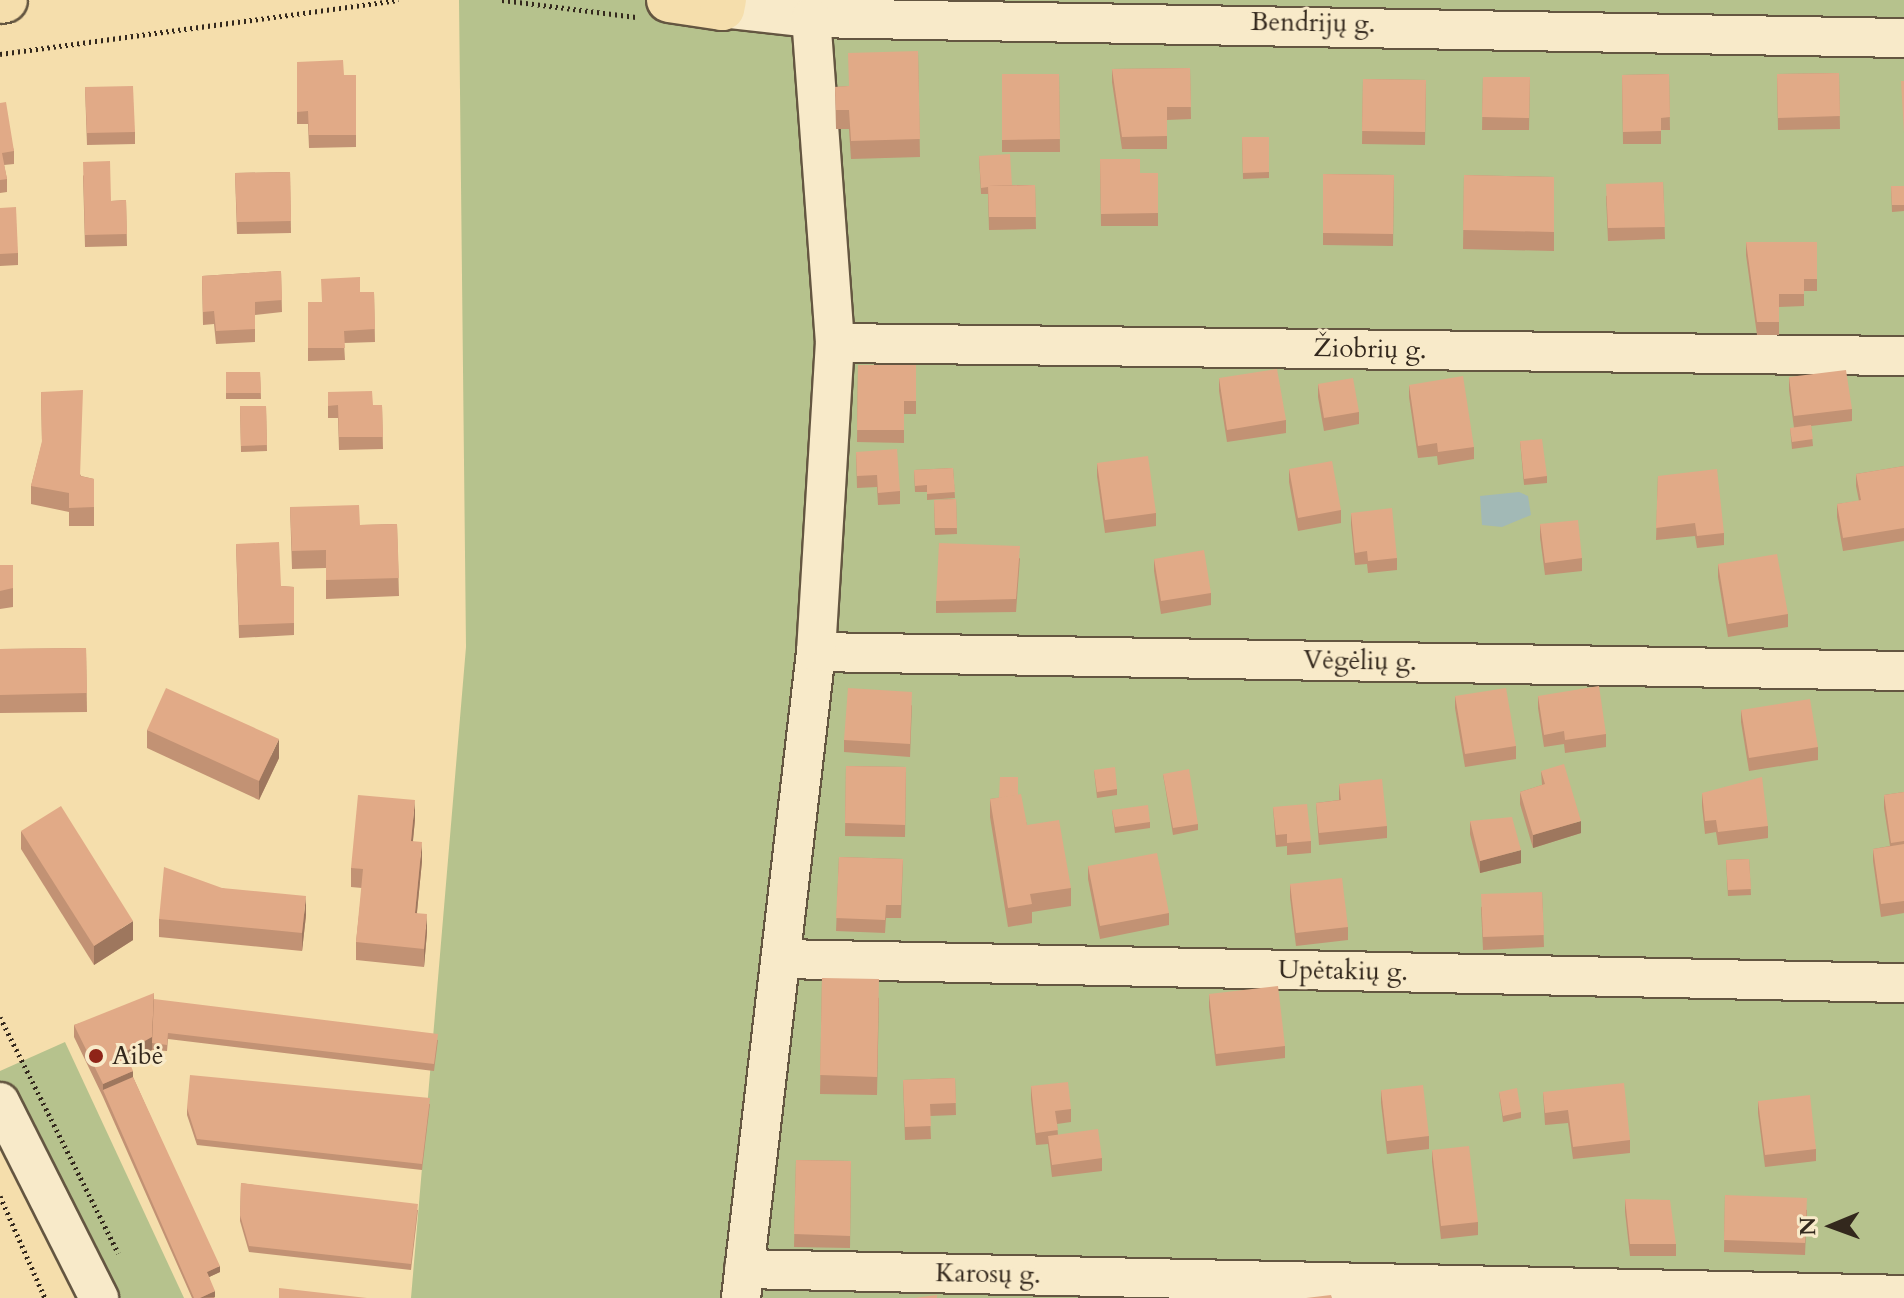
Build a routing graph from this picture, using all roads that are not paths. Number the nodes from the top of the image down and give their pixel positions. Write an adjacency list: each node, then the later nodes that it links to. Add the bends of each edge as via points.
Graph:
1 (669, 0): 2 (main road)
2 (723, 4): 4 (street, Bendrijų g.)
3 (869, 9): 4 (street, Bendrijų g.); 5 (street, Bendrijų g.)
4 (811, 18): 6 (street)
5 (1904, 38)
6 (835, 343): 7 (street, Žiobrių g.); 8 (street)
7 (1904, 356)
8 (816, 652): 9 (street, Vėgėlių g.); 10 (street)
9 (1904, 671)
10 (782, 959): 11 (street, Upėtakių g.); 13 (street)
11 (1904, 983)
12 (0, 1102): 15 (street)
13 (743, 1283): 14 (street, Karosų g.)
14 (1904, 1295)
15 (99, 1298)

